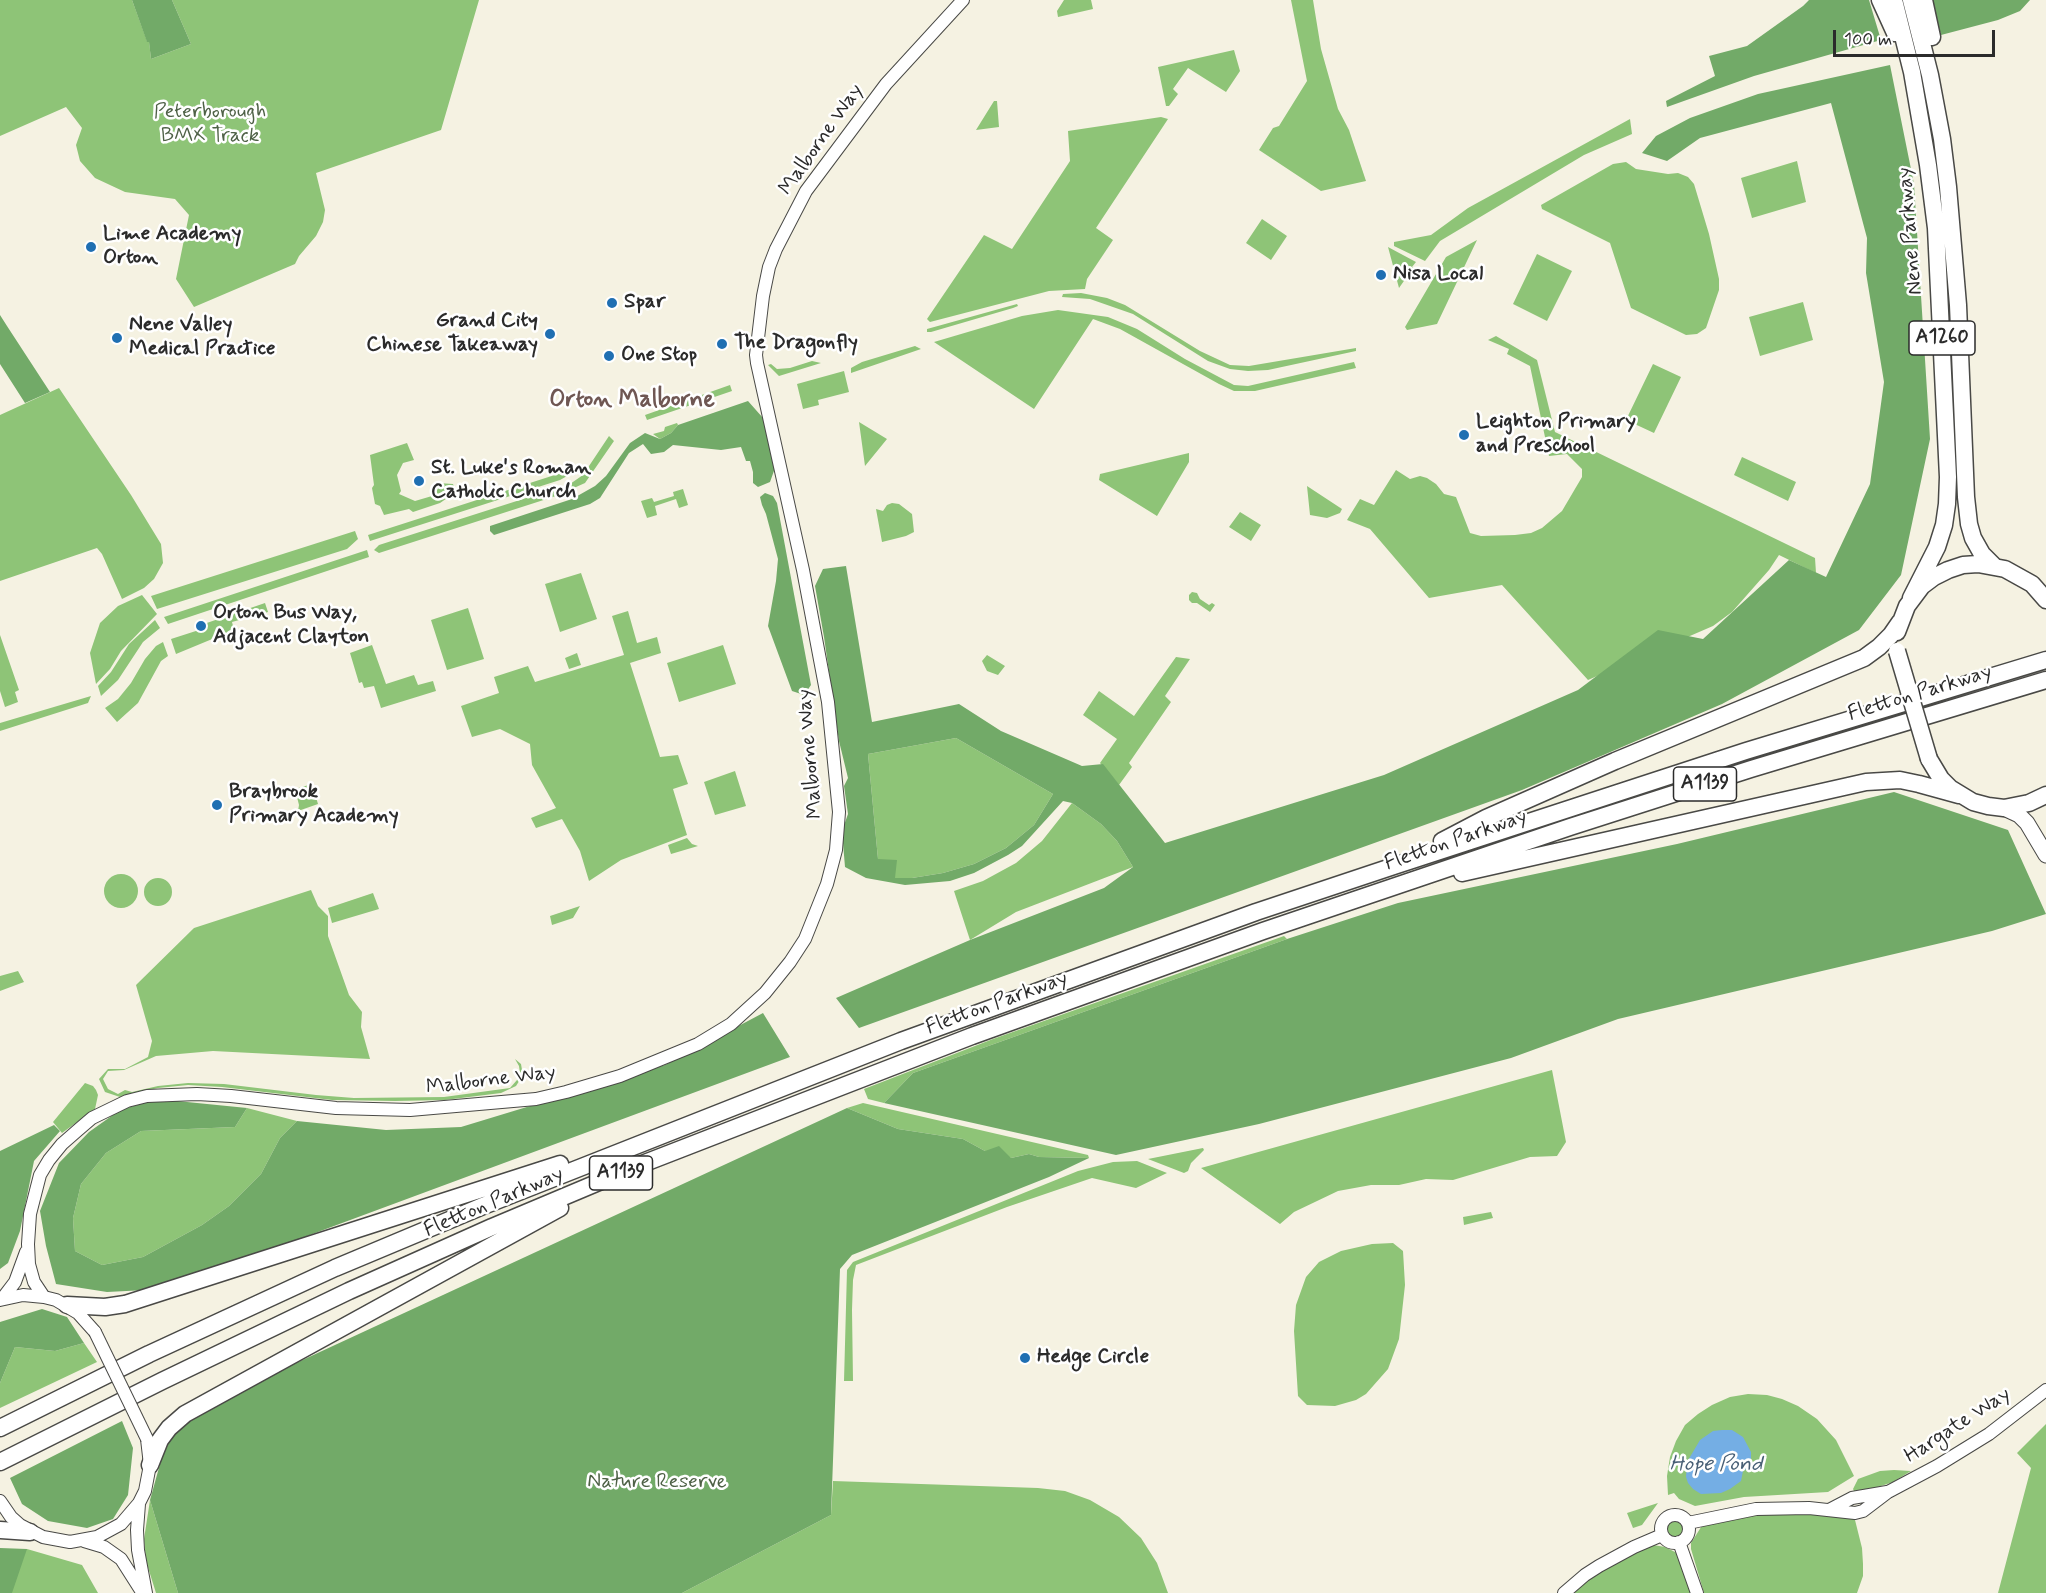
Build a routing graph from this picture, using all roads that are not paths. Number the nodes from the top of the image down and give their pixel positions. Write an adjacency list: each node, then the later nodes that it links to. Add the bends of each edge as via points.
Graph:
1 (963, 0): 24 (street, Malborne Way, via 886,84 806,191 776,249 763,296 756,355 828,702 839,812 836,850 827,884 805,939 790,962 765,993 731,1024 698,1044 598,1083 536,1099 410,1110 299,1105 197,1094 127,1101 92,1118 49,1160 34,1193)
2 (1880, 0): 6 (highway)
3 (1894, 0): 6 (highway, Nene Parkway / A1260)
4 (1911, 0): 7 (highway, Nene Parkway / A1260)
5 (1924, 0): 7 (highway, via 1943,99)
6 (1912, 72): 11 (highway, Nene Parkway / A1260, via 1936,228 1947,504 1937,547)
7 (1942, 139): 8 (highway, Nene Parkway / A1260, via 1954,239 1969,524 1982,554)
8 (1994, 566): 9 (highway); 11 (highway, via 1963,565 1948,570)
9 (2015, 573): 10 (highway); 12 (highway)
10 (2046, 584)
11 (1911, 598): 13 (highway, Nene Parkway)
12 (2046, 600)
13 (1900, 622): 16 (highway, bridge, via 1898,651 1929,759 1941,779); 20 (highway, via 1864,658 1594,770 1486,818)
14 (2046, 660): 20 (highway, Fletton Parkway / A1139, via 1746,751)
15 (2046, 680): 21 (highway, Fletton Parkway / A1139, via 1740,772)
16 (1959, 795): 18 (highway, via 1988,807); 21 (highway, via 1900,780 1866,782)
17 (2046, 795): 18 (highway)
18 (2004, 808): 19 (main road, via 2027,823)
19 (2046, 855)
20 (1394, 866): 22 (highway, Fletton Parkway / A1139, via 976,1013)
21 (1366, 895): 23 (highway, Fletton Parkway / A1139, via 972,1036)
22 (700, 1119): 27 (highway, via 125,1304); 29 (highway, Fletton Parkway / A1139, via 335,1268)
23 (637, 1166): 30 (highway, Fletton Parkway / A1139, via 349,1291); 31 (highway, via 185,1414 160,1440)
24 (28, 1244): 25 (street, Malborne Way, via 34,1282); 26 (street, Malborne Way, via 15,1282)
25 (44, 1297): 26 (street); 27 (street)
26 (1, 1299)
27 (67, 1305): 31 (street, bridge, via 95,1332 147,1439)
28 (2046, 1390): 34 (street, Hargate Way, via 1989,1434 1888,1492 1863,1511 1756,1509)
29 (0, 1428)
30 (0, 1462)
31 (150, 1465): 32 (street)
32 (139, 1503): 38 (street, via 110,1532); 40 (street, via 136,1530)
33 (2, 1504): 36 (street)
34 (1688, 1523): 37 (street, via 1682,1517 1670,1516 1663,1522); 39 (street, via 1688,1535)
35 (0, 1530): 36 (highway)
36 (30, 1532): 38 (street, via 56,1541)
37 (1662, 1535): 39 (street, via 1671,1542); 41 (street, via 1618,1555)
38 (84, 1541): 40 (street, via 104,1547 121,1559)
39 (1679, 1542): 42 (street)
40 (145, 1593)
41 (1564, 1593)
42 (1697, 1593)

